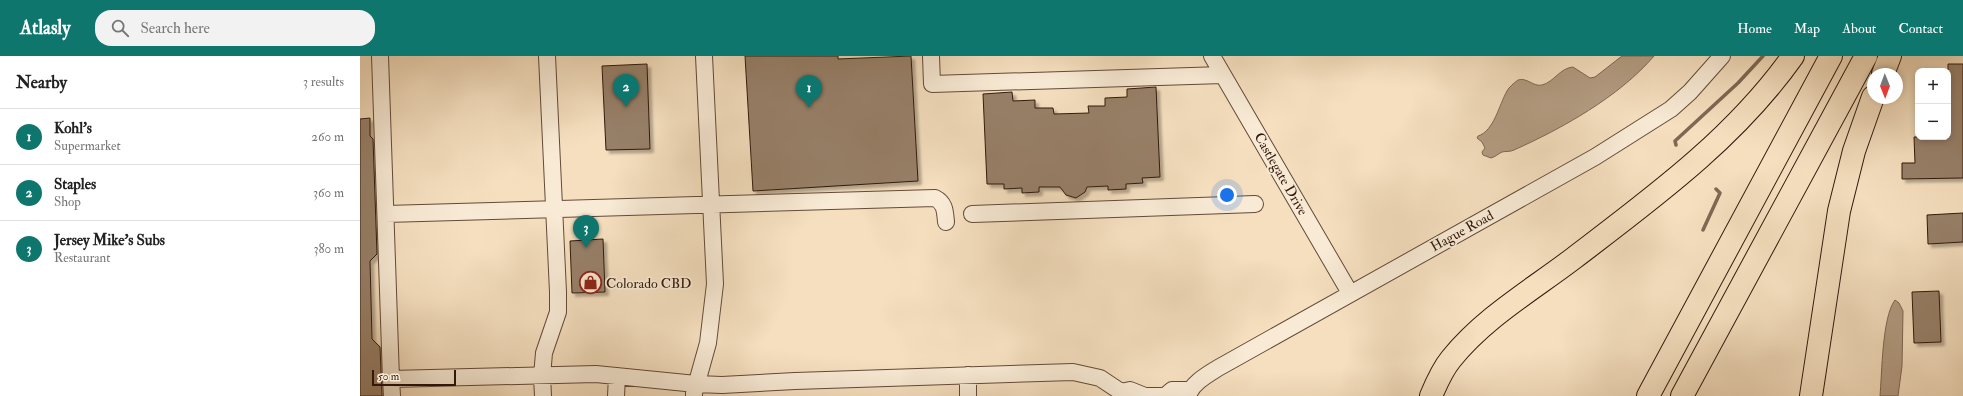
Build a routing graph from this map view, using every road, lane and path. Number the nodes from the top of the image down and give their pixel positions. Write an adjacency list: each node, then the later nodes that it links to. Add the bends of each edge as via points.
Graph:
1 (380, 56): 17 (street)
2 (547, 56): 16 (street)
3 (704, 56): 15 (street)
4 (931, 56): 12 (street, via 932,84)
5 (1722, 56): 20 (street, Hague Road, via 1671,109 1588,160)
6 (1793, 56): 33 (highway, via 1747,113 1701,159 1496,315 1466,342 1450,360)
7 (1832, 56): 34 (highway)
8 (1866, 56): 35 (highway)
9 (1890, 56): 11 (highway)
10 (1215, 57): 12 (street, Castlegate Drive)
11 (1885, 68)
12 (1223, 75): 20 (street, Castlegate Drive)
13 (1871, 104): 36 (highway, via 1848,171 1839,211)
14 (1255, 204): 18 (street)
15 (712, 205): 16 (street); 19 (street, via 934,198 941,201 945,208); 25 (street, via 714,297 708,343)
16 (554, 210): 17 (street); 22 (street, via 558,312 544,353)
17 (386, 214): 24 (street)
18 (972, 214)
19 (946, 222)
20 (1350, 293): 26 (street, Hague Road, via 1203,377)
21 (968, 375): 25 (street, via 722,385); 27 (street, via 1073,372 1100,378); 31 (street)
22 (542, 376): 23 (street); 24 (street); 29 (street)
23 (617, 376): 25 (street); 30 (street)
24 (391, 379): 28 (street)
25 (693, 392)
26 (1189, 393): 32 (street, Hague Road, via 1172,390)
27 (1121, 394): 32 (street, Hague Road, via 1130,390 1145,396)
28 (392, 396)
29 (543, 396)
30 (616, 396)
31 (968, 396)
32 (1165, 396)
33 (1431, 396)
34 (1648, 396)
35 (1682, 396)
36 (1812, 396)

